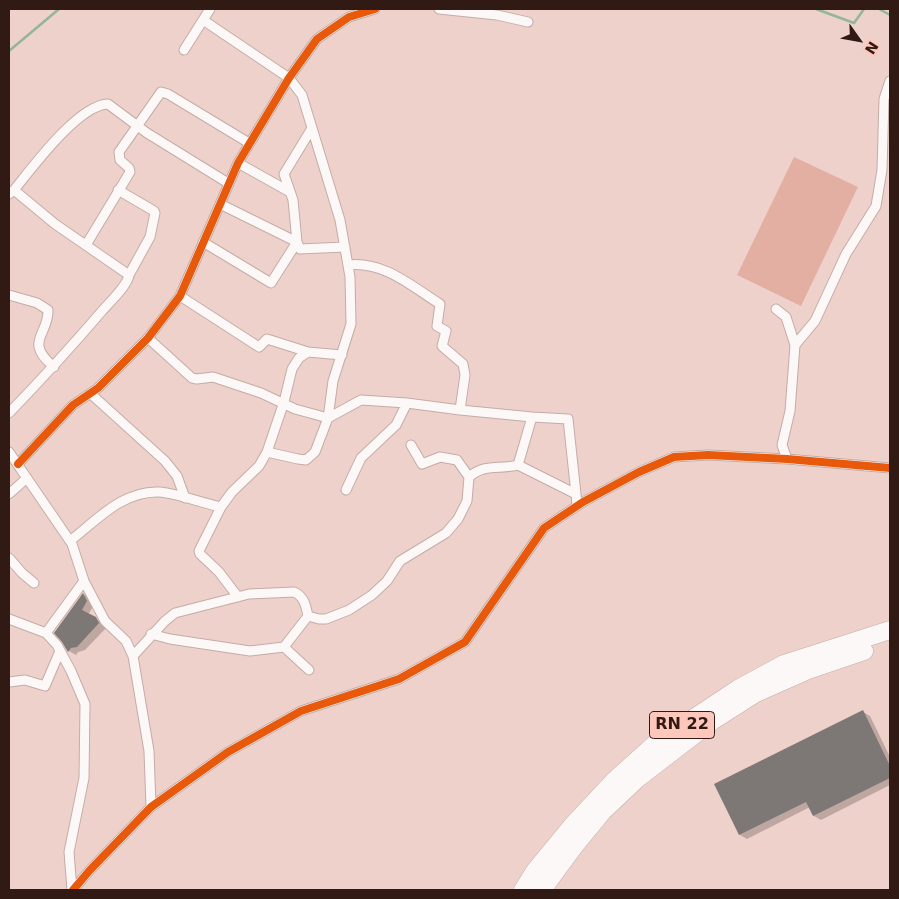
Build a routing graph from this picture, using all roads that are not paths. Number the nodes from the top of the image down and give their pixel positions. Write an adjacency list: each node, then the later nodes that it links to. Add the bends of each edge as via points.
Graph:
1 (210, 9): 4 (street)
2 (375, 9): 7 (street, via 349,17 317,39)
3 (439, 9): 5 (street)
4 (203, 20): 6 (street); 7 (street)
5 (528, 22)
6 (184, 50)
7 (289, 78): 10 (street, via 302,95); 11 (street)
8 (890, 81): 28 (street, via 884,99 882,170 876,206 846,254 815,321)
9 (137, 126): 11 (street, via 163,92); 13 (street); 14 (street, via 120,152 120,160 130,170); 15 (street, via 108,104 97,107 58,136)
10 (312, 128): 16 (street, via 284,174); 21 (street)
11 (249, 143): 12 (street)
12 (238, 163): 13 (street); 16 (street)
13 (228, 183): 17 (street)
14 (118, 190): 20 (street); 23 (street, via 155,213 150,237)
15 (11, 192): 20 (street)
16 (290, 192): 19 (street)
17 (220, 204): 18 (street); 19 (street)
18 (203, 242): 19 (street, via 272,283); 25 (street)
19 (298, 242): 21 (street, via 300,249)
20 (86, 245): 23 (street)
21 (345, 247): 22 (street)
22 (348, 265): 30 (street, via 351,324); 35 (street, via 385,269 440,304 437,326 446,331 442,346 463,364 465,375)
23 (129, 275): 31 (street)
24 (9, 295): 31 (street, via 38,303 48,310 39,342 40,351)
25 (180, 296): 27 (street); 29 (street, via 258,347 267,339)
26 (776, 309): 28 (street, via 786,317)
27 (148, 338): 32 (street); 33 (street, via 192,378 213,378)
28 (795, 345): 42 (street, via 790,411 782,445)
29 (308, 352): 30 (street); 33 (street, via 292,369)
30 (342, 355): 38 (street, via 333,381)
31 (54, 367): 36 (street)
32 (91, 394): 43 (street, via 73,406); 51 (street, via 165,461 177,476)
33 (284, 402): 38 (street, via 295,409); 41 (street)
34 (407, 403): 35 (street); 38 (street, via 361,400); 48 (street, via 396,425 361,458)
35 (460, 410): 37 (street)
36 (9, 413)
37 (532, 417): 44 (street); 50 (street, via 568,419)
38 (328, 418): 41 (street, via 315,452 306,460)
39 (410, 445): 46 (street, via 422,464 440,457 457,460)
40 (9, 452): 43 (street)
41 (267, 452): 53 (street, via 259,466)
42 (787, 459): 45 (street); 52 (street, via 708,455 674,457)
43 (18, 464): 47 (street)
44 (518, 465): 46 (street, via 477,470); 50 (street)
45 (890, 468)
46 (469, 477): 59 (street, via 467,501 446,533 400,561 387,581 349,610 326,619)
47 (26, 478): 49 (street); 54 (street)
48 (346, 490)
49 (9, 494)
50 (576, 494): 52 (street)
51 (185, 498): 53 (street); 54 (street, via 161,492 124,498)
52 (577, 506): 70 (street, via 544,528 465,642 399,679 301,711 228,752)
53 (221, 507): 58 (street, via 199,551)
54 (70, 541): 56 (street)
55 (9, 558): 57 (street)
56 (84, 581): 62 (street); 67 (street, via 105,620 126,642)
57 (34, 583)
58 (238, 598): 59 (street, via 249,594 294,592 302,597); 63 (street, via 176,613)
59 (308, 616): 65 (street)
60 (9, 619): 62 (street)
61 (890, 630): 72 (highway, RN 22, via 784,664 738,689 655,744 572,826)
62 (46, 633): 66 (street)
63 (151, 634): 65 (street, via 250,651); 67 (street)
64 (890, 643): 73 (highway, RN 22, via 808,670 765,689 712,721 638,778 603,811)
65 (284, 647): 68 (street)
66 (60, 651): 69 (street, via 44,686 25,680); 71 (street, via 85,704 84,778 68,852)
67 (133, 656): 70 (street, via 149,751)
68 (308, 670)
69 (9, 682)
70 (151, 807): 71 (street)
71 (73, 890)
72 (523, 890)
73 (542, 890)

